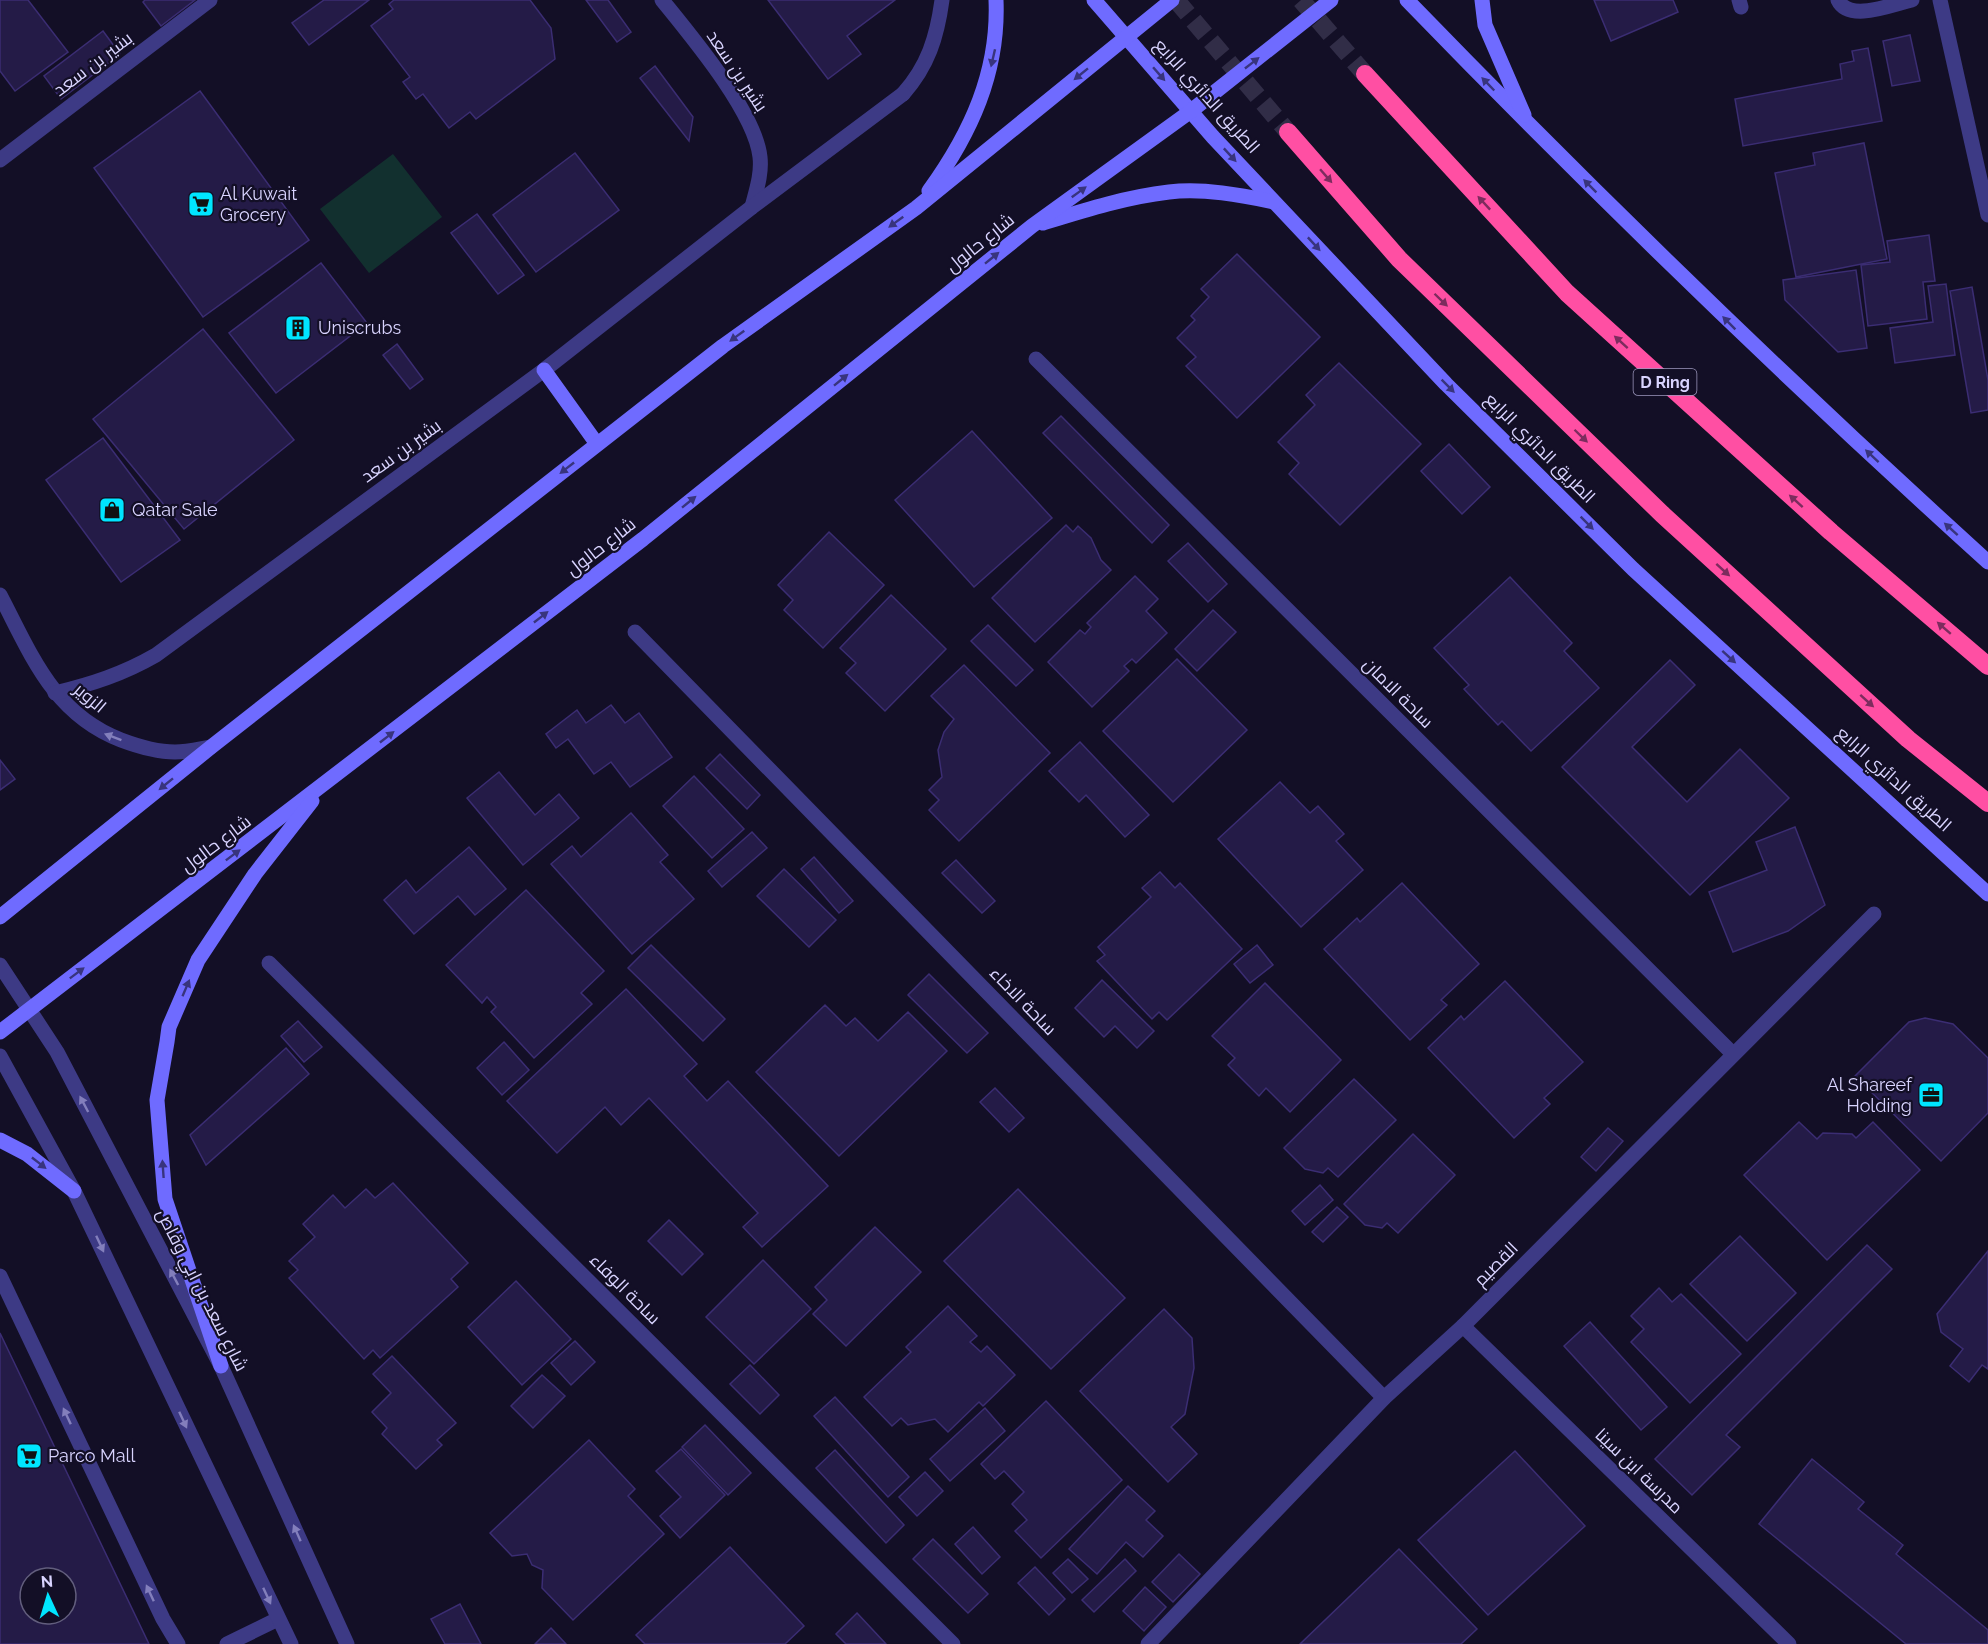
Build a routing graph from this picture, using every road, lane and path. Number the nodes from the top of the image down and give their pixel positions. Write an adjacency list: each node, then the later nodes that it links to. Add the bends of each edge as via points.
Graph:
1 (210, 0): 18 (street, بشير بن سعد)
2 (662, 0): 20 (street, بشير بن سعد, via 749,119 760,156)
3 (942, 0): 20 (street, بشير بن سعد, via 931,51 903,94)
4 (996, 0): 21 (main road, one-way to 21, via 998,34 985,86 944,170)
5 (1094, 0): 13 (main road, الطريق الدائري الرابع)
6 (1172, 0): 13 (main road)
7 (1331, 0): 15 (main road, شارع حالول, one-way to 7)
8 (1407, 0): 16 (main road, one-way to 8)
9 (1482, 0): 16 (main road, via 1485,25)
10 (1838, 0): 11 (street, via 1851,11)
11 (1912, 0)
12 (1940, 0): 22 (street)
13 (1126, 37): 15 (main road, الطريق الدائري الرابع, one-way to 15); 21 (main road, one-way to 21)
14 (1365, 74): 30 (highway, D Ring, one-way to 14, via 1831,532 1567,293)
15 (1191, 111): 19 (main road, الطريق الدائري الرابع, one-way to 19); 23 (main road, شارع حالول, one-way to 15)
16 (1529, 126): 27 (main road, one-way to 16, via 1754,347)
17 (1288, 132): 34 (highway, الطريق الدائري الرابع, one-way to 34, via 1399,259 1662,514 1908,739)
18 (0, 159)
19 (1274, 202): 23 (main road, via 1240,195 1171,191 1123,199); 35 (main road, الطريق الدائري الرابع, one-way to 35, via 1446,384 1633,569)
20 (752, 207): 25 (street, بشير بن سعد)
21 (916, 208): 26 (main road, one-way to 26, via 723,346)
22 (1988, 215)
23 (1032, 226): 33 (main road, شارع حالول, one-way to 23, via 643,539)
24 (1036, 359): 42 (street, ساحة الامان)
25 (544, 370): 26 (main road); 31 (street, بشير بن سعد, via 156,655 103,681)
26 (597, 444): 32 (main road, one-way to 32)
27 (1988, 562)
28 (0, 595): 31 (street, الزوير)
29 (635, 632): 49 (street, ساحة الاخاء)
30 (1988, 666)
31 (54, 693): 32 (street, الزوير, one-way to 31, via 174,752 137,746 103,733 76,715)
32 (211, 747): 37 (main road, one-way to 37)
33 (325, 784): 40 (main road, شارع حالول, one-way to 33); 48 (main road, one-way to 33, via 165,1199 158,1100 169,1027 198,960 255,874)
34 (1988, 803)
35 (1988, 894)
36 (1874, 914): 42 (street, القصيم)
37 (0, 917)
38 (269, 963): 56 (street, ساحة الوفاء)
39 (0, 965): 40 (street, شارع سعد بن ابي وقاص)
40 (31, 1009): 41 (main road, شارع حالول); 48 (street, شارع سعد بن ابي وقاص, one-way to 40)
41 (0, 1032)
42 (1732, 1054): 47 (street, القصيم)
43 (0, 1056): 45 (street)
44 (0, 1140): 45 (main road, one-way to 45, via 27,1154)
45 (74, 1191): 50 (street, one-way to 50)
46 (0, 1276): 52 (street, one-way to 46)
47 (1462, 1326): 49 (street, القصيم); 51 (street, مدرسة ابن سينا)
48 (221, 1366): 55 (street, شارع سعد بن ابي وقاص, one-way to 48)
49 (1384, 1398): 57 (street, القصيم)
50 (278, 1619): 53 (street); 54 (street)
51 (1781, 1641)
52 (178, 1644)
53 (227, 1644)
54 (291, 1644)
55 (347, 1644)
56 (953, 1644)
57 (1148, 1644)

